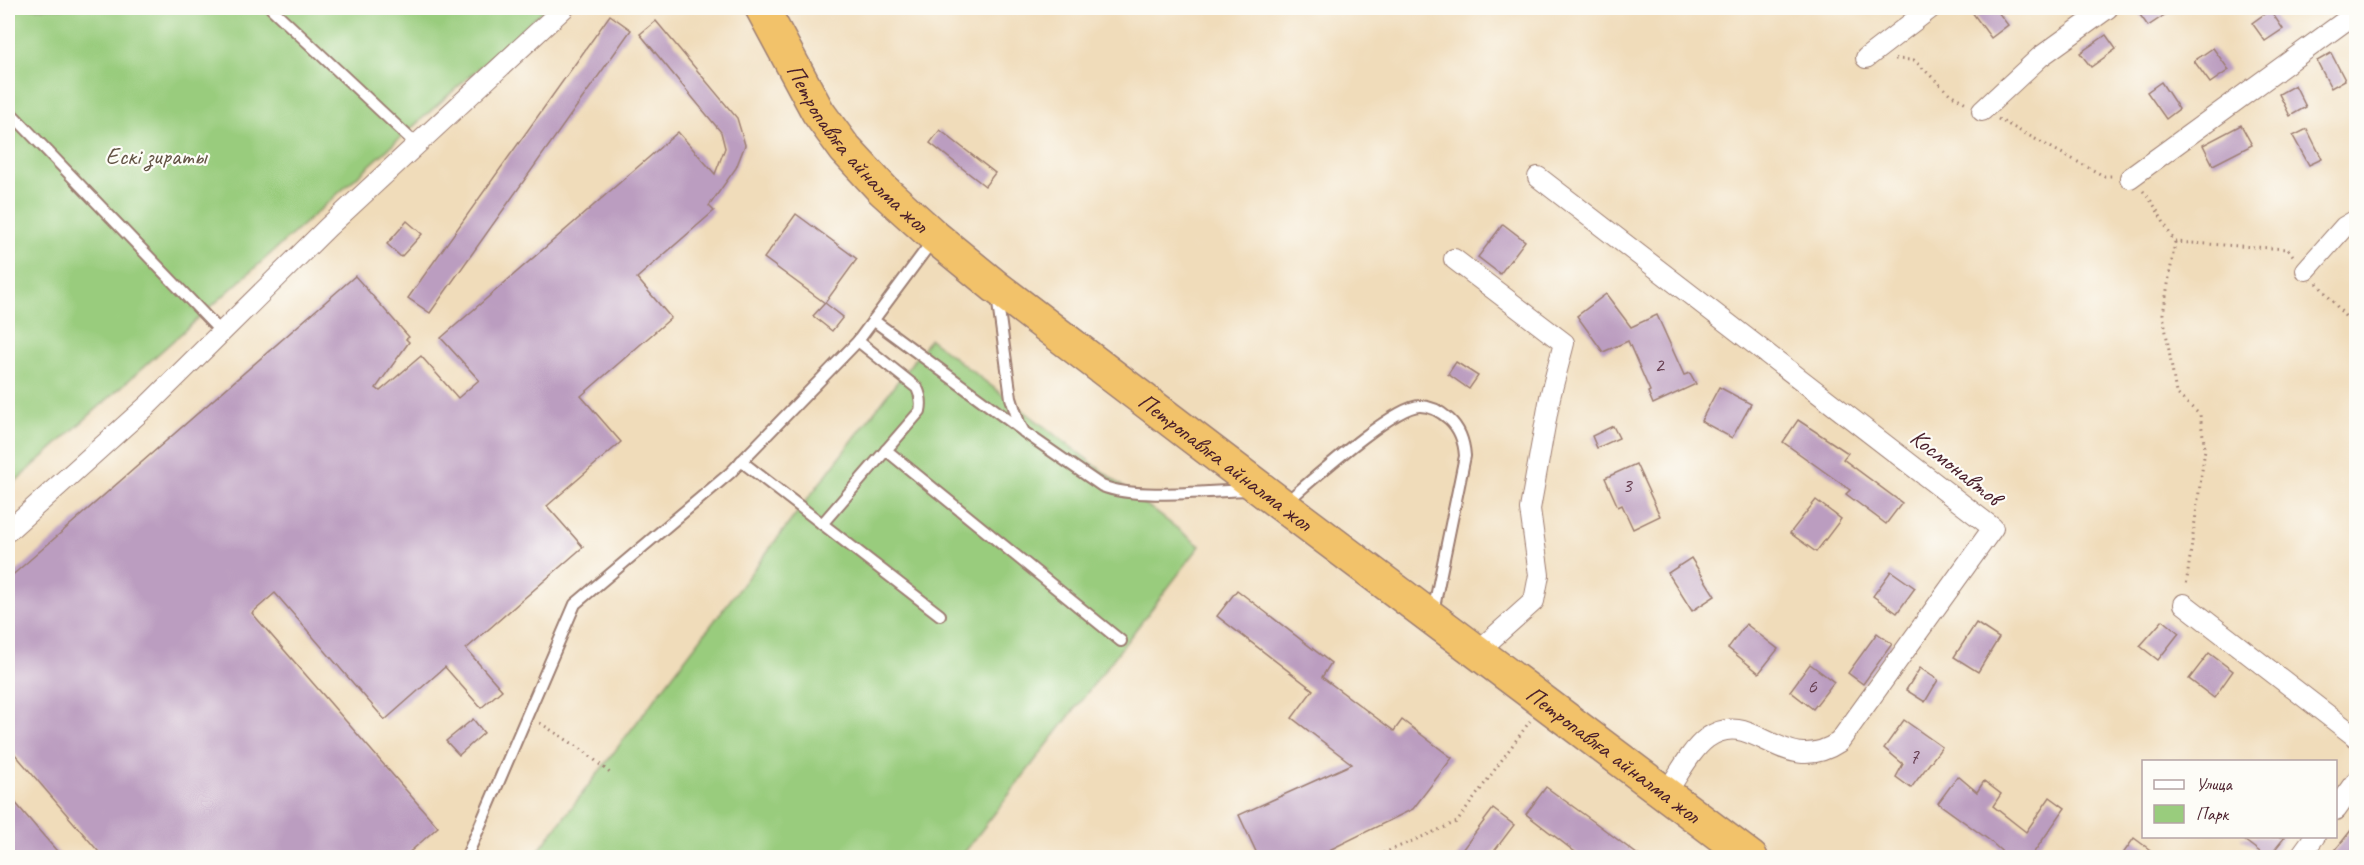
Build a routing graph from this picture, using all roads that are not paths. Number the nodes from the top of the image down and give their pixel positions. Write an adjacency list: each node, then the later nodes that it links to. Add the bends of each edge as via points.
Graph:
1 (271, 8): 10 (lane)
2 (564, 8): 10 (street)
3 (762, 8): 14 (highway, Петропавлға айналма жол, via 818,112 845,148 883,190)
4 (1931, 8): 7 (street)
5 (2108, 8): 9 (street, via 2040,57)
6 (2356, 13): 12 (street)
7 (1866, 58)
8 (8, 110): 19 (lane)
9 (1982, 111)
10 (416, 144): 19 (street)
11 (1538, 177): 34 (street, Космонавтов, via 1993,528 1839,742 1818,753 1791,753 1739,728 1726,729 1699,746)
12 (2130, 178)
13 (2356, 220): 16 (street, via 2344,227)
14 (935, 237): 17 (highway, Петропавлға айналма жол); 18 (lane)
15 (1454, 259): 31 (street, via 1564,343 1530,509 1539,575 1534,601)
16 (2306, 270)
17 (996, 287): 21 (lane, via 1011,398); 24 (highway, Петропавлға айналма жол)
18 (873, 320): 20 (lane); 21 (lane)
19 (222, 333): 26 (street)
20 (858, 341): 22 (lane, via 921,394 920,411); 23 (lane)
21 (1024, 432): 24 (lane, via 1110,489)
22 (886, 450): 25 (lane); 30 (lane)
23 (741, 461): 25 (lane); 38 (lane, via 575,604)
24 (1272, 497): 29 (highway, Петропавлға айналма жол); 29 (lane, via 1395,413 1420,406 1442,413 1460,433 1465,456)
25 (822, 524): 28 (lane)
26 (8, 531)
27 (2184, 604): 32 (street)
28 (940, 615)
29 (1431, 618): 31 (highway, Петропавлға айналма жол)
30 (1121, 641)
31 (1477, 652): 34 (highway, Петропавлға айналма жол)
32 (2356, 737)
33 (2356, 782): 35 (street)
34 (1666, 793): 37 (highway, Петропавлға айналма жол)
35 (2337, 809)
36 (2314, 838): 39 (street)
37 (1736, 850)
38 (466, 858)
39 (2299, 858)

